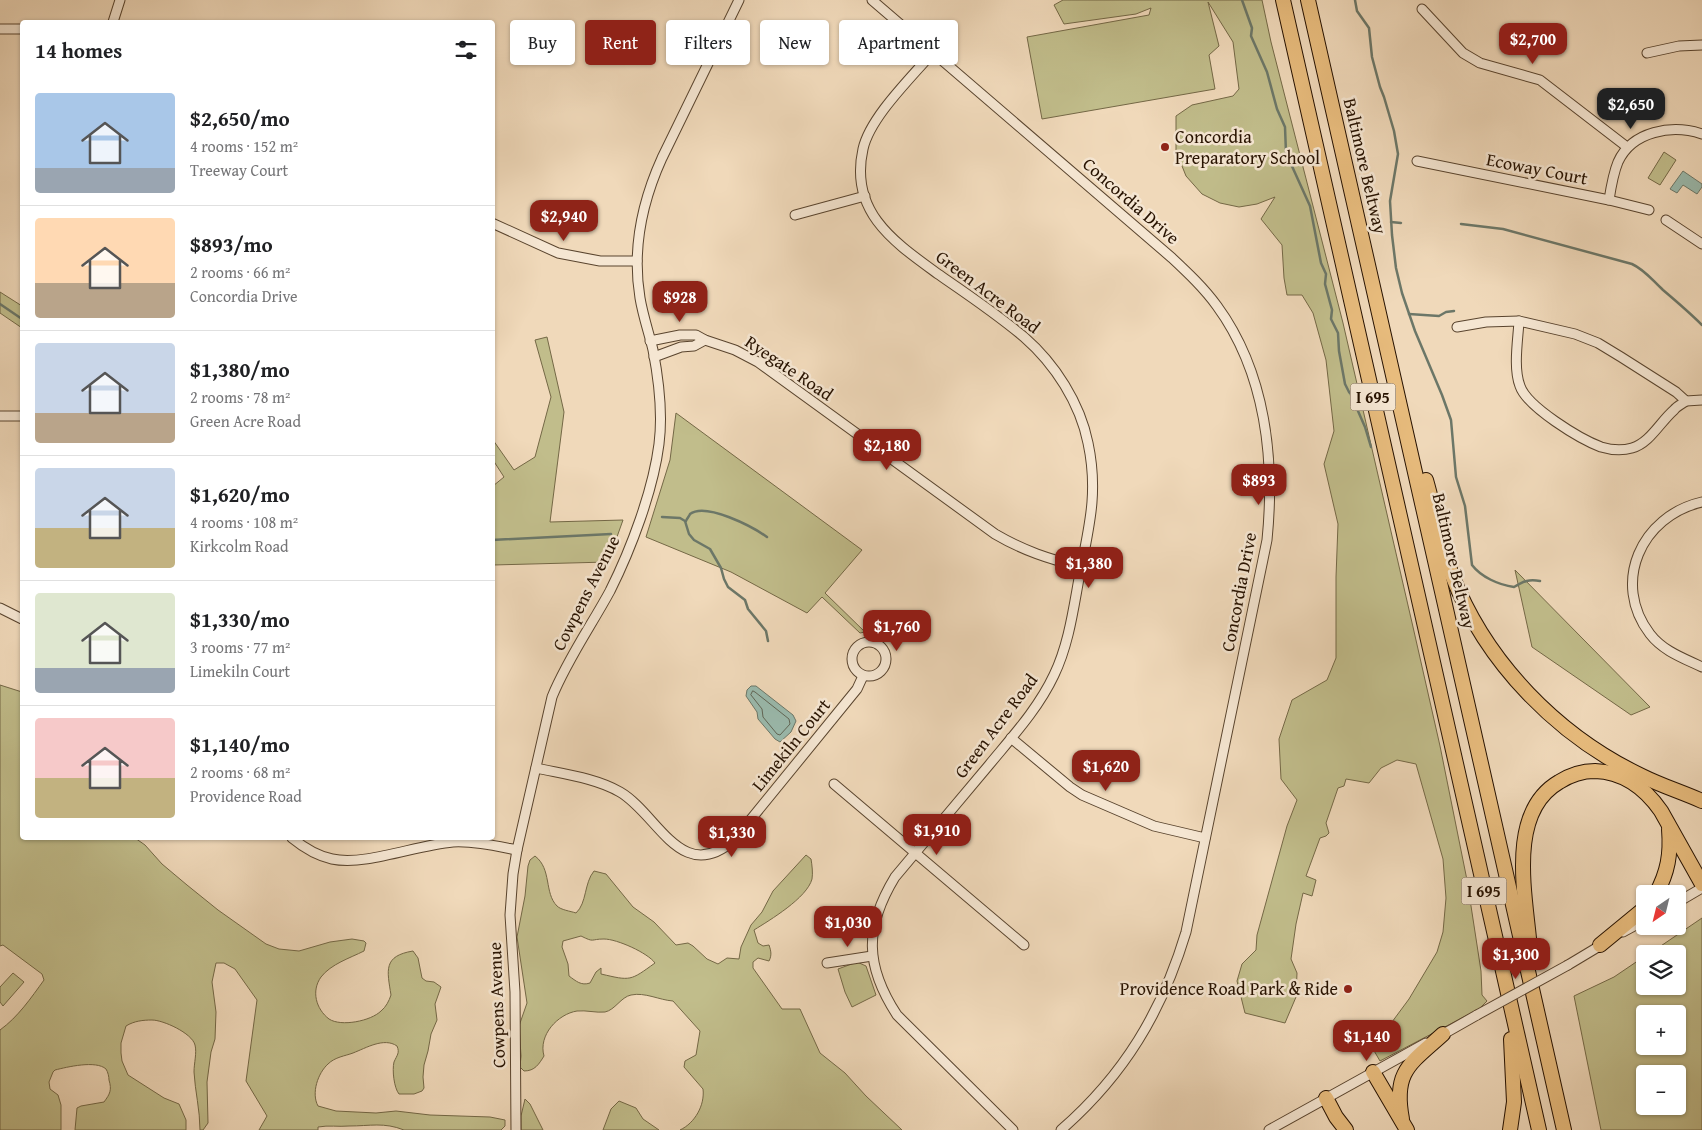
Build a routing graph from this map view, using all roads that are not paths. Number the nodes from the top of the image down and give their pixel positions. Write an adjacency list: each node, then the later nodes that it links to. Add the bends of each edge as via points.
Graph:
1 (120, 0): 7 (street)
2 (739, 0): 25 (street, Cowpens Avenue, via 655,174 643,212)
3 (872, 0): 8 (street, Concordia Drive)
4 (1283, 0): 60 (highway, I 695)
5 (1308, 0): 30 (highway, Baltimore Beltway / I 695)
6 (1422, 9): 16 (street, via 1471,59 1540,80)
7 (114, 20)
8 (895, 20)
9 (0, 29): 10 (street)
10 (20, 29)
11 (1702, 45): 12 (street)
12 (1647, 53)
13 (922, 65): 18 (street, Green Acre Road, via 882,113 867,138 861,165)
14 (948, 65): 47 (street, Concordia Drive, via 1191,276 1218,307 1249,364 1268,443 1269,522)
15 (1702, 134): 16 (street, via 1686,130 1660,131)
16 (1627, 147): 19 (street, via 1618,163)
17 (1418, 161): 19 (street, Ecoway Court)
18 (865, 196): 21 (street); 37 (street, Green Acre Road, via 887,234 1024,337 1056,372 1070,394 1088,441 1092,466 1092,516)
19 (1609, 200): 20 (street, Ecoway Court)
20 (1649, 210)
21 (795, 215)
22 (1666, 220): 24 (street)
23 (495, 224): 25 (street, via 558,253 600,261)
24 (1702, 244)
25 (637, 261): 29 (street, Cowpens Avenue, via 640,297)
26 (1519, 321): 27 (street); 33 (street, via 1598,343); 33 (street, via 1517,376 1520,388 1540,410 1577,435 1602,447 1618,450 1639,445)
27 (1457, 327)
28 (705, 340): 29 (street, Ryegate Road, via 696,335 680,335); 31 (street); 37 (street, Ryegate Road, via 758,362 995,534 1040,556)
29 (650, 341): 31 (street, Cowpens Avenue)
30 (1386, 344): 45 (highway, via 1452,574 1484,638 1522,687 1569,731 1642,776); 61 (highway, Baltimore Beltway / I 695)
31 (654, 357): 43 (street, Cowpens Avenue, via 661,415 653,475 624,561 556,688)
32 (1702, 400): 33 (street)
33 (1686, 401)
34 (0, 416): 35 (street)
35 (20, 416)
36 (1702, 502): 40 (street, via 1671,515 1647,538 1638,552 1632,587 1635,605 1650,634 1675,654)
37 (1081, 568): 42 (street, Green Acre Road, via 1056,672 1046,692)
38 (0, 608): 39 (street)
39 (20, 617)
40 (1702, 666)
41 (863, 676): 43 (street, Limekiln Court, via 857,689 740,833 723,850 710,854 697,855 673,844 634,803 611,787)
42 (1011, 738): 47 (street, via 1082,795 1154,826); 50 (street, Green Acre Road)
43 (536, 768): 49 (street, Cowpens Avenue)
44 (834, 784): 50 (street)
45 (1702, 800)
46 (1668, 824): 51 (highway, via 1669,863); 52 (highway); 61 (highway, via 1644,790 1607,772 1578,773 1546,791 1539,800 1527,824 1523,866)
47 (1205, 838): 68 (street, Concordia Drive, via 1186,932 1164,995 1117,1072)
48 (295, 840): 49 (street, via 312,852 343,861 456,842)
49 (517, 850): 66 (street, Cowpens Avenue, via 510,915 516,992)
50 (916, 853): 56 (street); 58 (street, Green Acre Road, via 895,878 879,908)
51 (1661, 885)
52 (1702, 886): 53 (street)
53 (1686, 897)
54 (1636, 915): 57 (highway)
55 (1636, 925): 57 (street)
56 (1024, 945)
57 (1600, 945): 62 (street, bridge)
58 (872, 956): 59 (street); 67 (street, Green Acre Road, via 879,983 897,1016)
59 (826, 963)
60 (1506, 988): 71 (highway, via 1514,1080); 72 (highway, I 695)
61 (1534, 999): 73 (highway, Baltimore Beltway / I 695)
62 (1443, 1034): 63 (street); 65 (highway, via 1405,1070 1399,1091)
63 (1373, 1072): 64 (street); 65 (highway)
64 (1326, 1098): 69 (street); 70 (highway)
65 (1404, 1125)
66 (516, 1130)
67 (1013, 1130)
68 (1061, 1130)
69 (1270, 1130)
70 (1346, 1130)
71 (1510, 1130)
72 (1539, 1130)
73 (1564, 1130)

